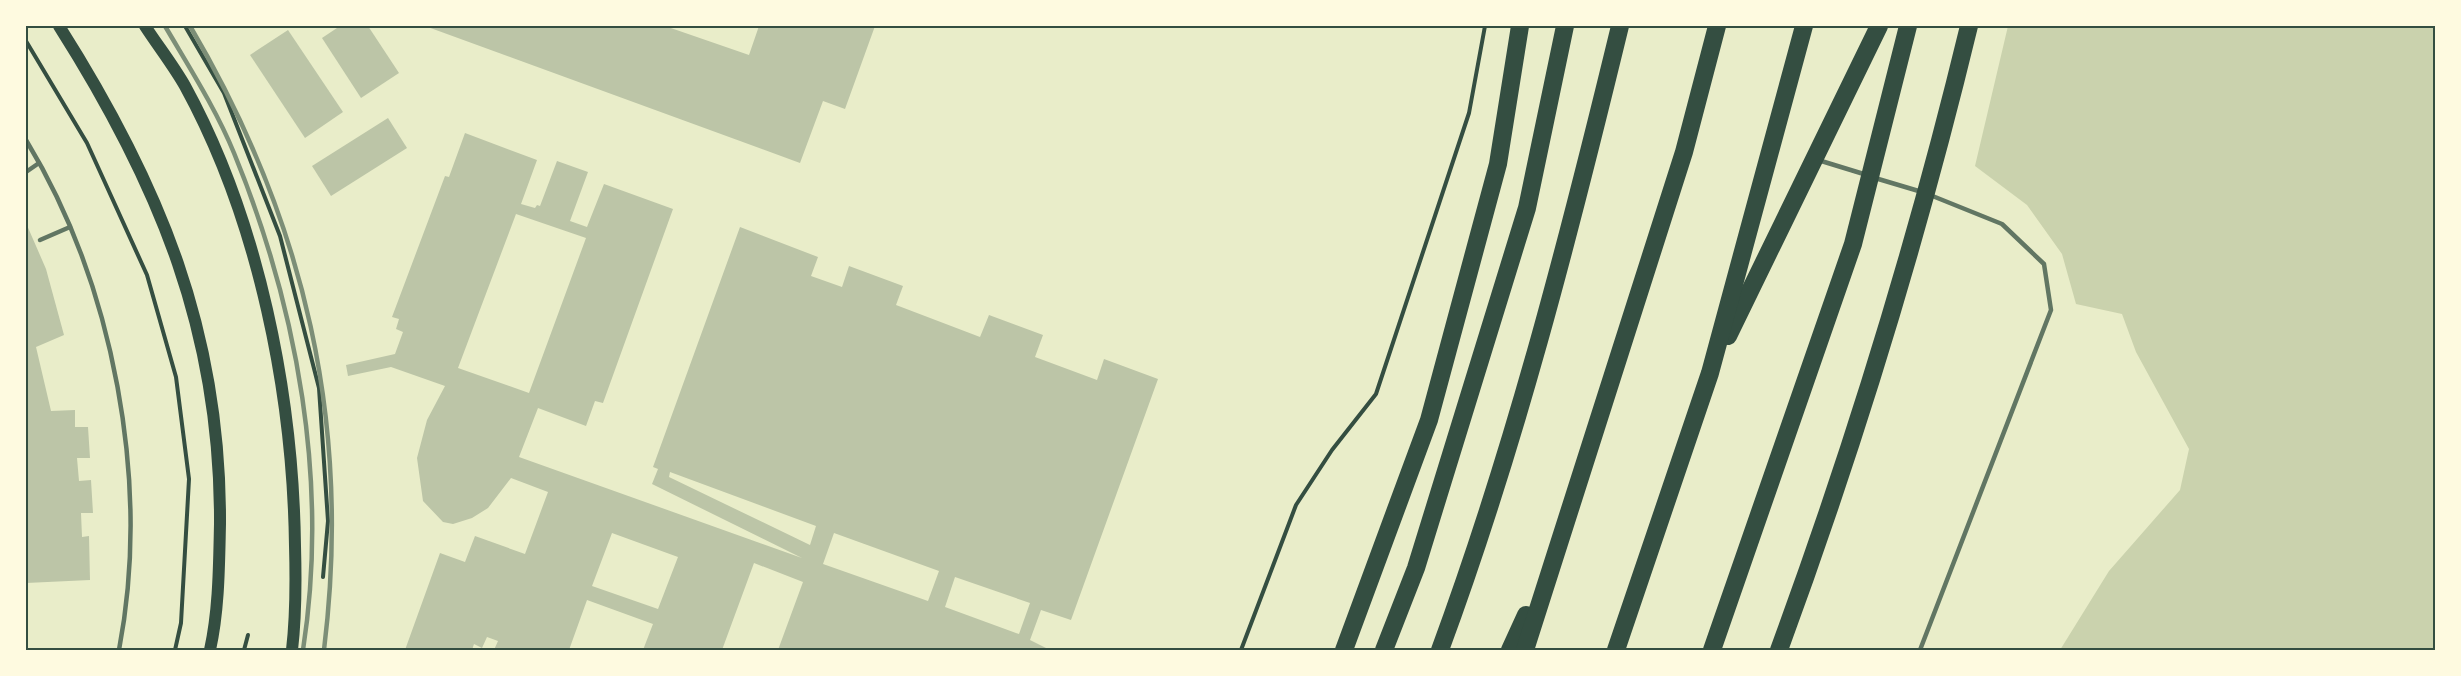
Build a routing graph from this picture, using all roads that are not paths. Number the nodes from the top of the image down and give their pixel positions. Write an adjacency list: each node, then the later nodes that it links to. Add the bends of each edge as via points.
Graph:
1 (59, 26): 21 (main road, via 118,123 139,166 165,224 193,305 217,434 219,566)
2 (145, 26): 22 (main road, via 185,86 219,160 249,242 268,312 284,401 294,492 296,576)
3 (1520, 26): 23 (highway, via 1498,164 1429,420)
4 (1565, 26): 24 (highway, via 1527,208 1416,568)
5 (1620, 26): 25 (highway, via 1568,242 1468,576)
6 (1717, 26): 19 (highway, via 1684,152)
7 (1804, 26): 18 (highway)
8 (1880, 26): 12 (highway)
9 (1908, 26): 29 (highway, via 1853,244)
10 (1969, 26): 15 (highway)
11 (26, 140): 13 (lane)
12 (1816, 159): 15 (lane); 18 (highway)
13 (39, 163): 14 (lane); 16 (lane)
14 (26, 172)
15 (1927, 194): 30 (highway); 31 (lane, via 2002,224 2044,264 2051,310)
16 (70, 227): 17 (lane); 20 (lane, via 108,347 124,436 129,578)
17 (40, 240)
18 (1710, 373): 28 (highway)
19 (1557, 548): 26 (highway); 27 (highway)
20 (119, 651)
21 (210, 651)
22 (292, 651)
23 (1344, 651)
24 (1384, 651)
25 (1440, 651)
26 (1510, 651)
27 (1525, 651)
28 (1616, 651)
29 (1712, 651)
30 (1779, 651)
31 (1920, 651)

